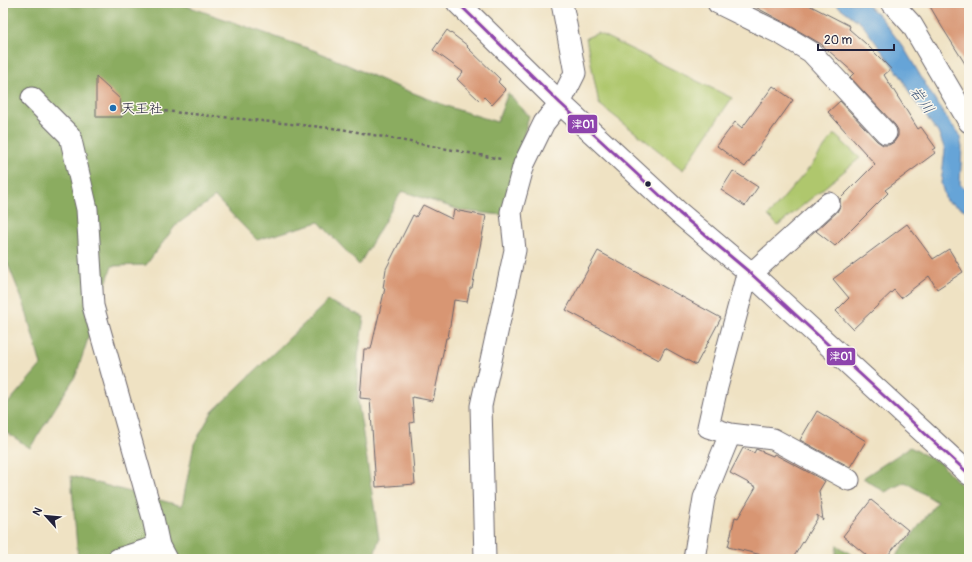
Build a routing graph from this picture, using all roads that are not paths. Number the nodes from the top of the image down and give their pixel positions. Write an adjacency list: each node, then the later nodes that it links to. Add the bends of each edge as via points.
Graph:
1 (458, 3): 6 (street)
2 (562, 3): 6 (street, via 575,72)
3 (718, 3): 8 (street, via 811,52)
4 (892, 3): 7 (street, via 912,24)
5 (32, 98): 14 (street, via 70,136 87,209 93,306)
6 (560, 103): 10 (street, via 679,213); 16 (street, via 544,123 524,164 511,212 515,250 481,406)
7 (969, 122)
8 (886, 133)
9 (829, 203): 10 (street)
10 (750, 272): 11 (street, via 708,427); 12 (street)
11 (730, 434): 13 (street, via 772,439); 17 (street, via 704,498)
12 (969, 474)
13 (849, 480)
14 (162, 553): 15 (street)
15 (118, 559)
16 (485, 559)
17 (694, 559)

